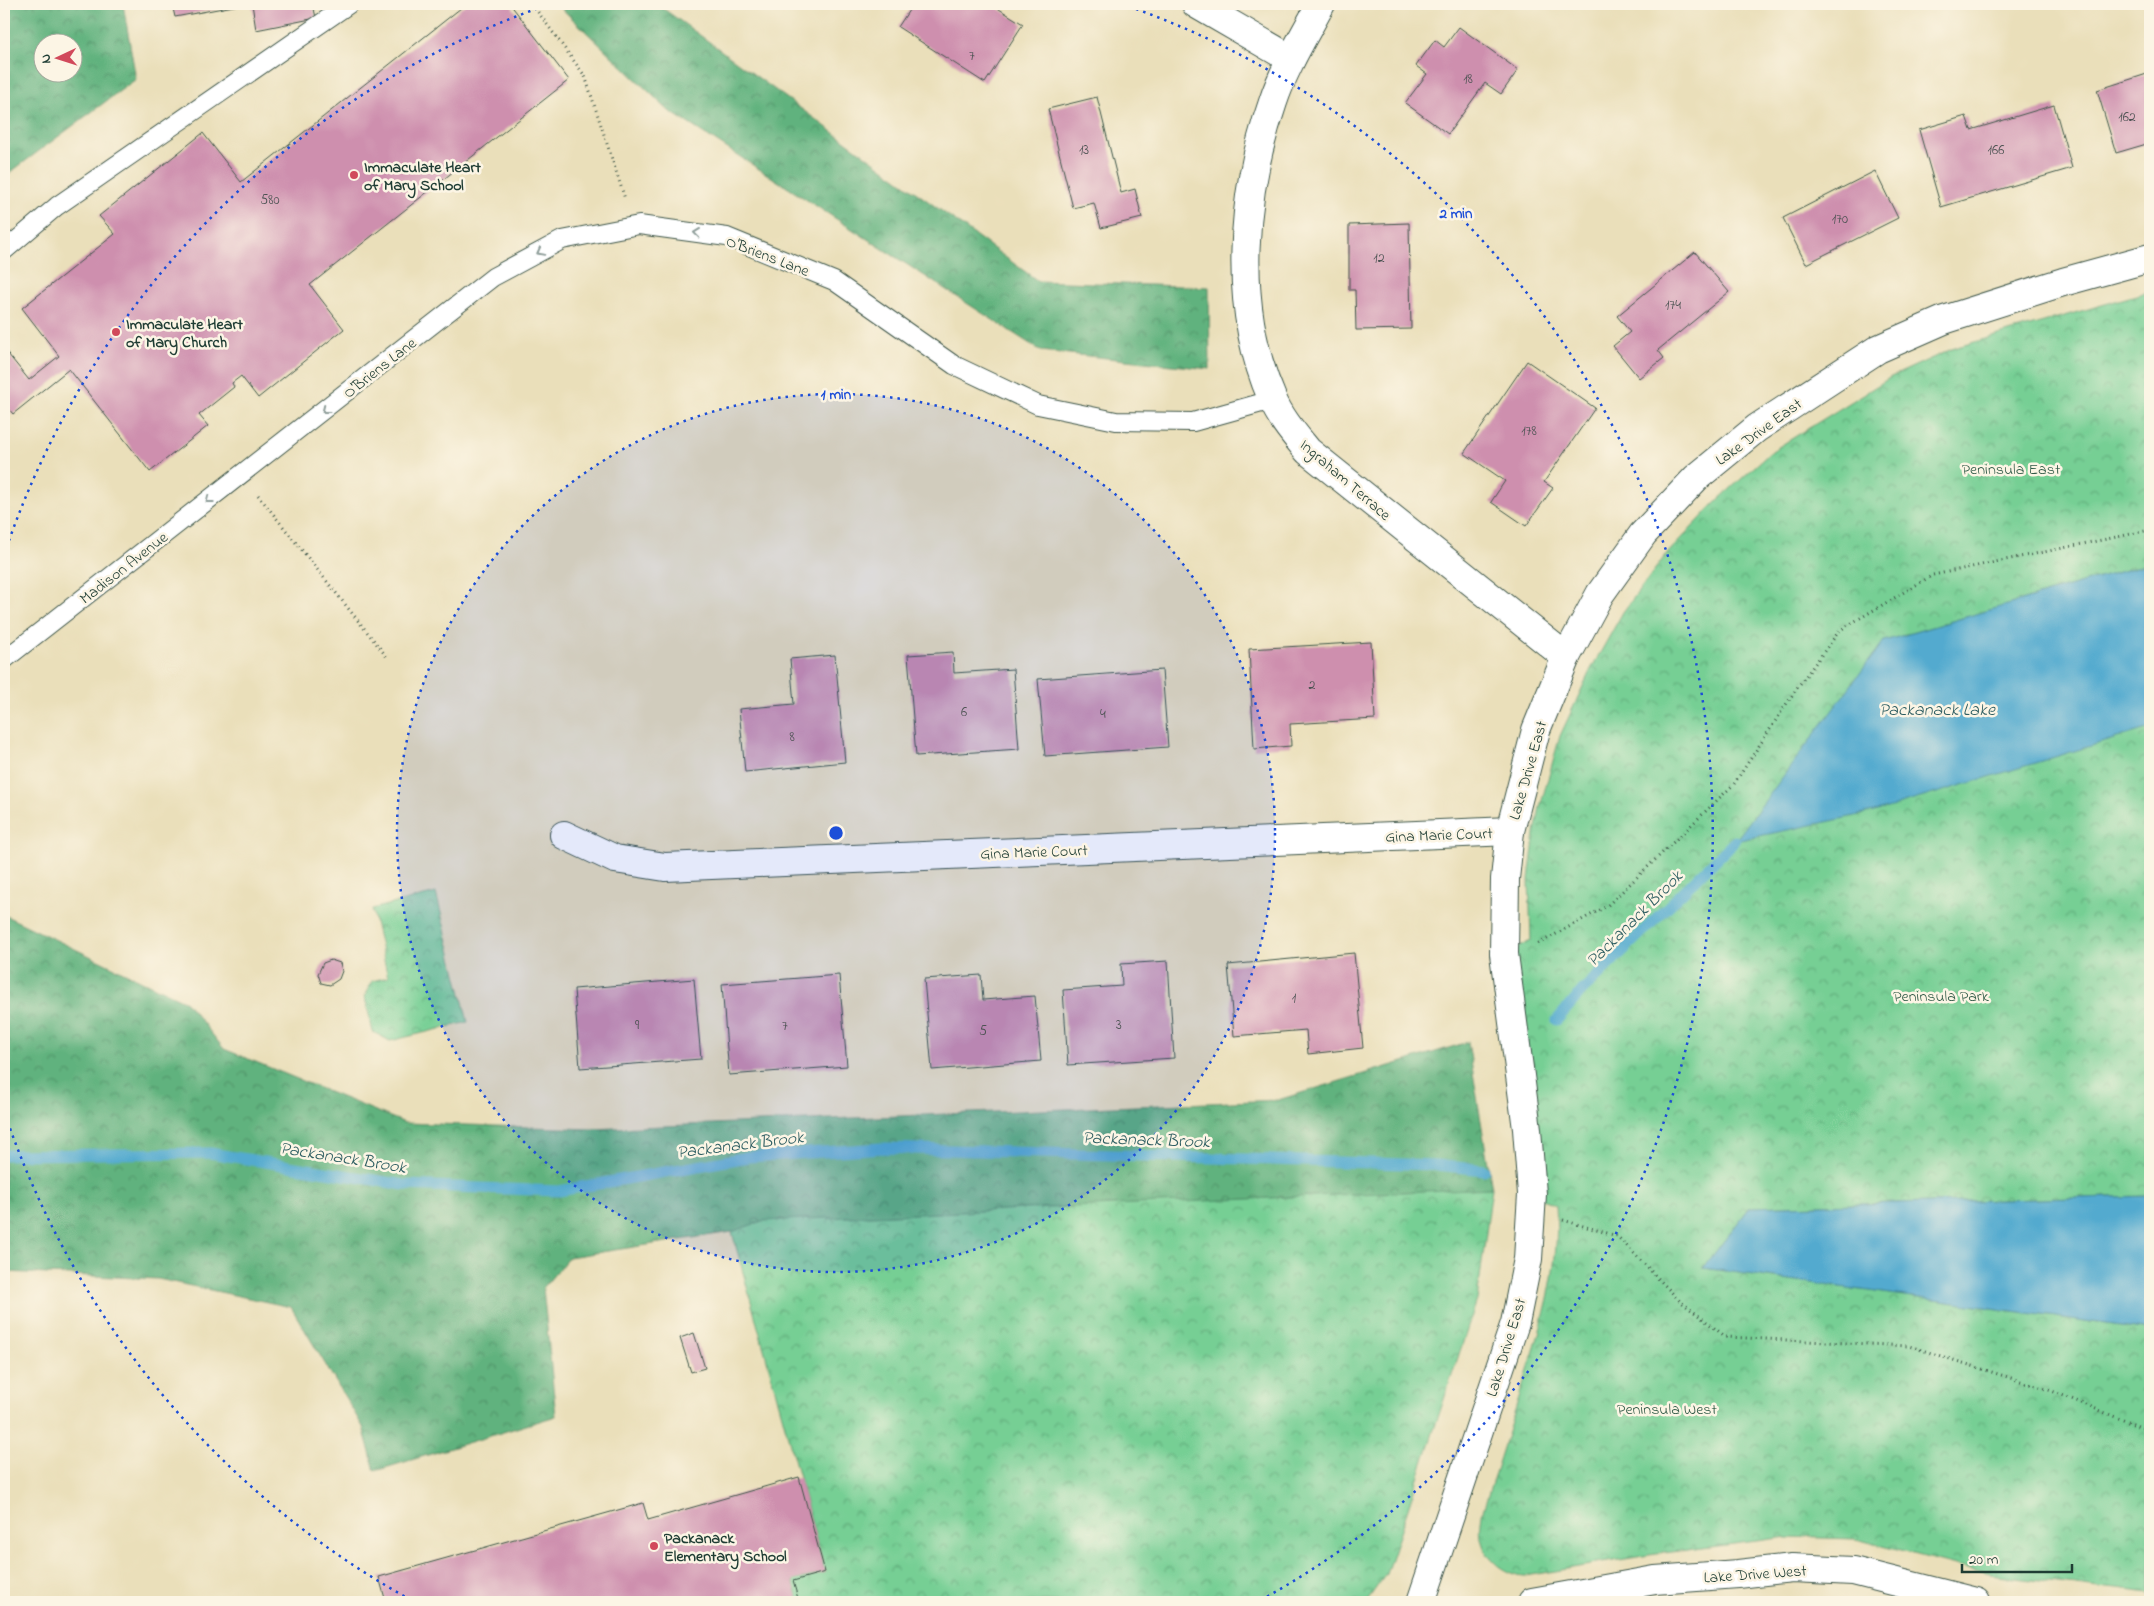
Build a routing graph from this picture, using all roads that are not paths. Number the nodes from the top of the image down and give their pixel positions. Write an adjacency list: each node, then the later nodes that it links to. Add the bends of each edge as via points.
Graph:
1 (349, 4): 5 (lane, via 58,206)
2 (1196, 4): 4 (street)
3 (1321, 4): 4 (street, Ingraham Terrace)
4 (1291, 59): 7 (street, Ingraham Terrace, via 1273,102 1255,167 1246,233 1248,299 1256,357)
5 (4, 251)
6 (2150, 258): 9 (street, Lake Drive East, via 2054,285 1927,328 1878,349 1757,428 1696,478 1643,534 1600,594)
7 (1272, 400): 8 (lane, O'Briens Lane, one-way to 8, via 1193,422 1116,421 1038,405 954,365 834,281 727,236 639,225 562,240 493,277); 9 (street, Ingraham Terrace, via 1308,451)
8 (242, 474): 10 (lane, Madison Avenue, one-way to 10)
9 (1566, 657): 11 (street, Lake Drive East, via 1536,730)
10 (4, 660)
11 (1510, 831): 12 (street, Gina Marie Court, via 665,867 615,860); 13 (street, Lake Drive East, via 1505,879 1505,962 1527,1129 1532,1194 1528,1259 1515,1323)
12 (564, 835)
13 (1421, 1602)
14 (1532, 1602): 15 (street, Lake Drive West, via 1655,1580 1792,1568 1853,1571)
15 (1976, 1602)

